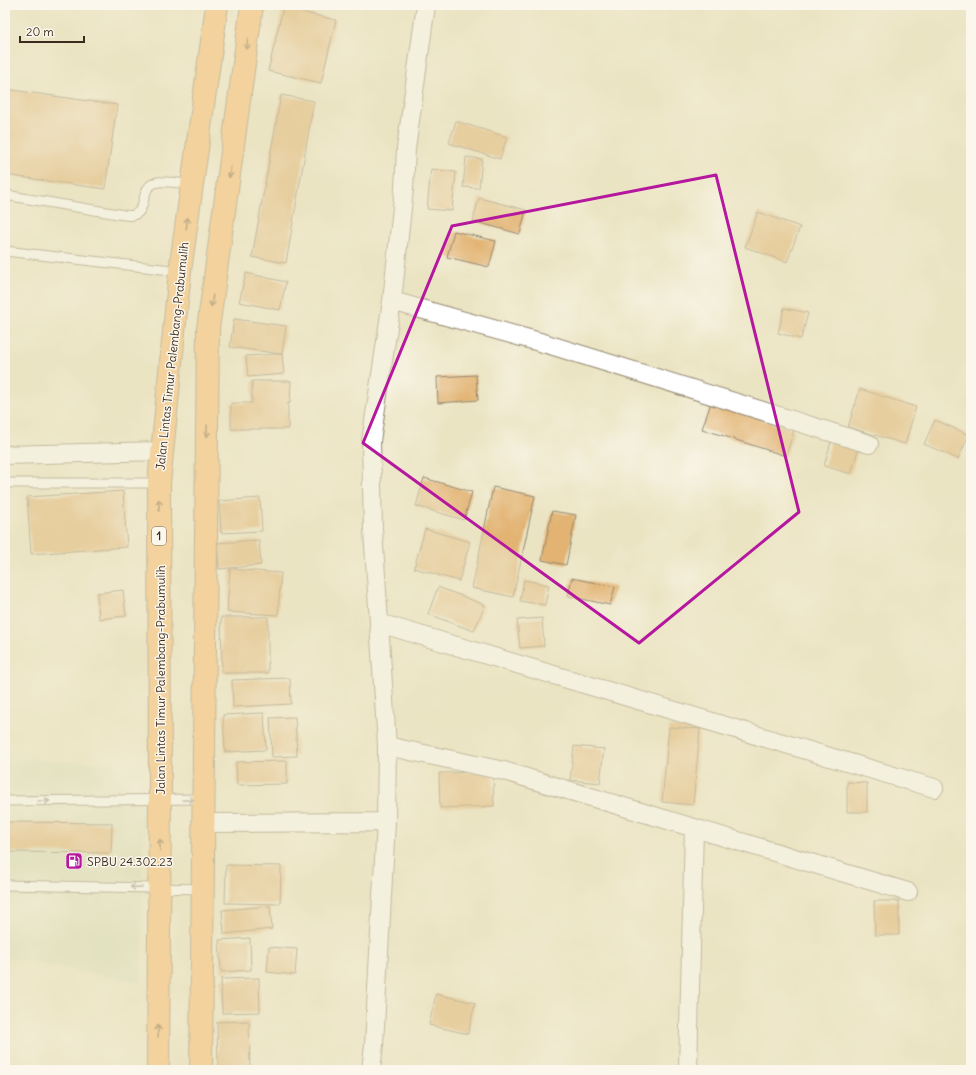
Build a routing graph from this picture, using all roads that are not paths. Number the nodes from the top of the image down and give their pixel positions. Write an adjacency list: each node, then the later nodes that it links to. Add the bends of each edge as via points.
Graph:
1 (217, 5): 4 (highway, Jalan Lintas Timur Palembang-Prabumulih / 1)
2 (252, 5): 17 (highway, one-way to 17, via 208,329)
3 (426, 5): 8 (street, via 406,149)
4 (192, 184): 5 (lane, via 158,182 150,186 139,211 134,215); 7 (highway, Jalan Lintas Timur Palembang-Prabumulih / 1, one-way to 4)
5 (5, 195)
6 (5, 251): 7 (lane)
7 (180, 271): 10 (highway, Jalan Lintas Timur Palembang-Prabumulih / 1)
8 (392, 301): 9 (street, via 547,344); 14 (street, via 371,441)
9 (869, 444)
10 (162, 451): 11 (street); 13 (highway, Jalan Lintas Timur Palembang-Prabumulih / 1)
11 (5, 455)
12 (5, 483): 13 (lane)
13 (159, 483): 18 (highway, Jalan Lintas Timur Palembang-Prabumulih / 1, one-way to 13)
14 (379, 623): 15 (street); 16 (street)
15 (387, 746): 20 (street); 22 (street, via 504,770)
16 (934, 788)
17 (204, 799): 18 (lane, one-way to 17); 21 (highway)
18 (160, 800): 19 (lane, one-way to 18); 24 (highway, Jalan Lintas Timur Palembang-Prabumulih / 1, one-way to 18)
19 (5, 801)
20 (386, 822): 21 (street); 29 (street)
21 (203, 823): 25 (highway)
22 (694, 828): 26 (street); 30 (street)
23 (5, 884): 24 (lane, one-way to 23)
24 (160, 887): 25 (lane); 27 (highway, Jalan Lintas Timur Palembang-Prabumulih / 1, one-way to 24)
25 (203, 889): 28 (highway)
26 (908, 892)
27 (158, 1070)
28 (201, 1070)
29 (372, 1070)
30 (688, 1070)

